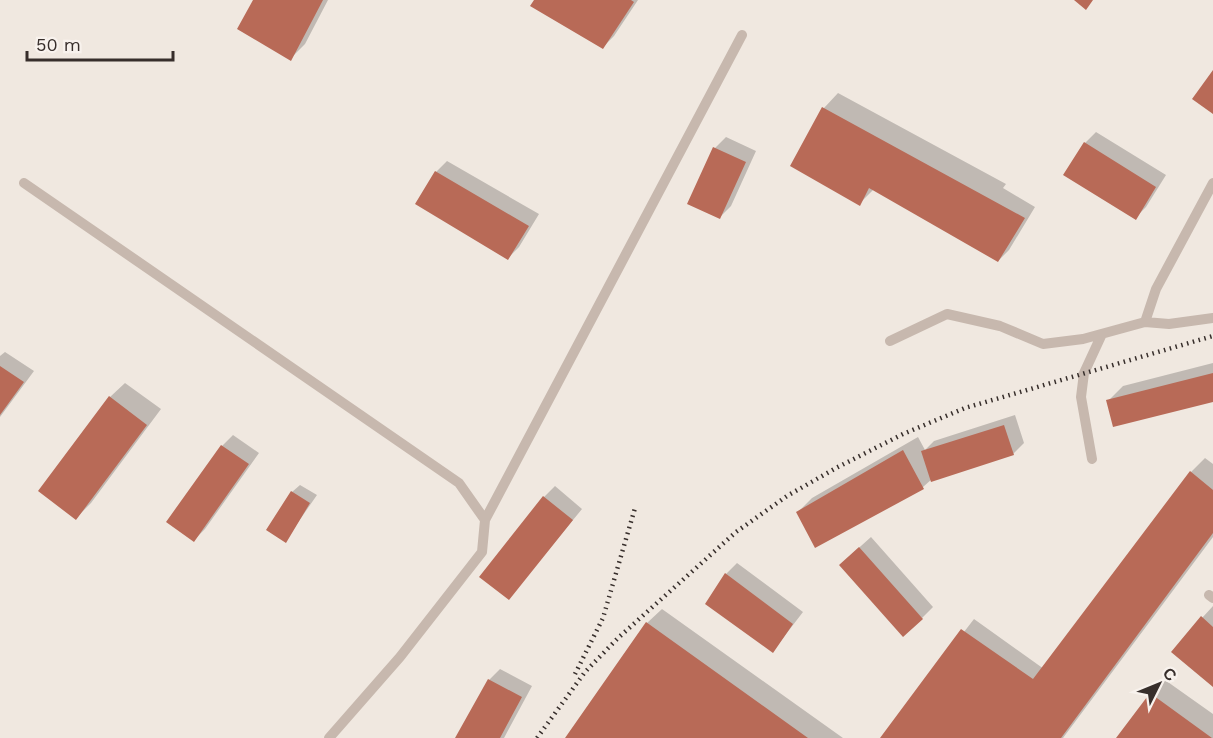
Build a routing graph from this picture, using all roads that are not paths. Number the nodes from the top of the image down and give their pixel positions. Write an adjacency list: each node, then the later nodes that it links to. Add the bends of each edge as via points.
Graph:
1 (742, 35): 9 (lane)
2 (24, 183): 9 (lane, via 459,483)
3 (1213, 183): 5 (lane, via 1156,289)
4 (1213, 318): 5 (lane, via 1169,324)
5 (1145, 322): 6 (lane)
6 (1102, 334): 7 (lane, via 1042,344 1000,326 946,314); 8 (lane, via 1084,373 1081,397)
7 (890, 341)
8 (1092, 459)
9 (484, 520): 10 (lane, via 482,552 400,657)
10 (329, 738)

